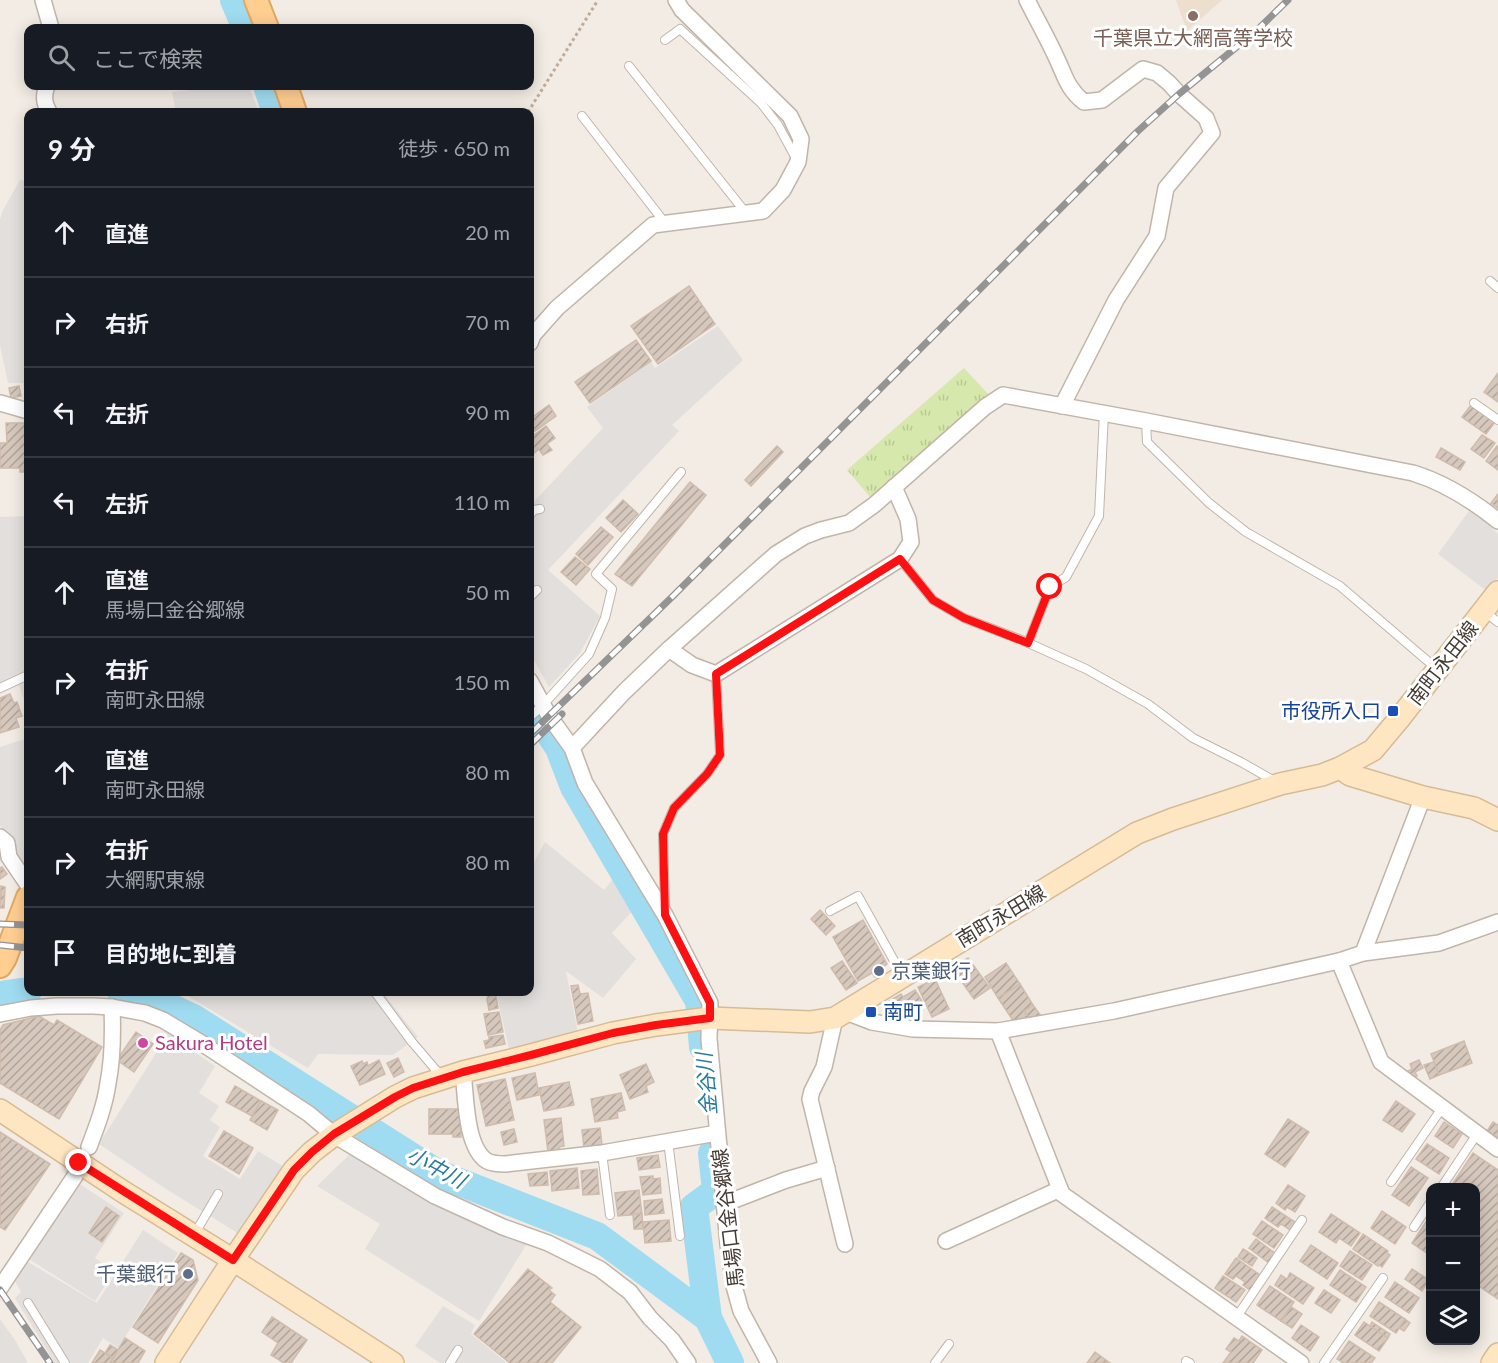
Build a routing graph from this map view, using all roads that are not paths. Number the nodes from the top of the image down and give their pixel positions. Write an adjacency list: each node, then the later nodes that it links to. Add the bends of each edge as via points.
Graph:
1 (43, 0): 5 (street)
2 (255, 0): 6 (main road)
3 (676, 0): 14 (street, via 790,116 801,139)
4 (1027, 0): 22 (street, via 1074,95 1084,102 1102,100 1143,69 1157,73 1206,118 1212,133 1166,188 1157,236 1116,300)
5 (50, 24)
6 (265, 24)
7 (664, 40): 14 (lane, via 680,29 761,103)
8 (629, 66): 15 (lane)
9 (46, 90): 11 (street)
10 (288, 90): 12 (main road)
11 (47, 108)
12 (294, 108)
13 (582, 116): 16 (lane)
14 (798, 162): 15 (street, via 783,190 763,211)
15 (746, 213): 16 (street)
16 (665, 224): 19 (street, via 653,225 557,308)
17 (1490, 281): 18 (lane)
18 (1498, 288)
19 (534, 334)
20 (0, 403): 23 (street)
21 (1474, 403): 25 (lane)
22 (1062, 406): 24 (street); 28 (street, via 1004,395)
23 (24, 410)
24 (1104, 413): 26 (street); 37 (lane, via 1099,516 1066,577 1050,587)
25 (1498, 420)
26 (1146, 421): 31 (street, via 1432,478); 39 (lane, via 1147,442 1209,503 1246,532 1340,586)
27 (681, 472): 44 (lane, via 596,574 612,589 605,618 589,654)
28 (894, 487): 32 (street, via 908,519 911,542); 38 (street, via 849,523 806,536 776,554)
29 (540, 509): 30 (lane)
30 (534, 510)
31 (1498, 521)
32 (900, 559): 37 (lane, via 933,600 964,618); 40 (street)
33 (537, 590): 35 (lane)
34 (1498, 591): 36 (street, 南町永田線)
35 (534, 593)
36 (1491, 616): 39 (street, 南町永田線)
37 (1028, 643): 48 (lane, via 1117,686 1193,738)
38 (669, 649): 40 (street, via 692,665); 46 (street)
39 (1438, 670): 47 (street, 南町永田線, via 1373,750)
40 (716, 674): 55 (lane, via 720,755 674,808 663,834)
41 (24, 677): 42 (lane)
42 (0, 688)
43 (534, 688): 44 (street, 馬場口金谷郷線)
44 (543, 705): 45 (lane); 46 (street, 馬場口金谷郷線)
45 (534, 713)
46 (572, 748): 55 (street, 馬場口金谷郷線, via 585,783)
47 (1340, 768): 48 (street, 南町永田線); 49 (street, via 1350,775)
48 (1280, 784): 60 (street, 南町永田線, via 1137,833)
49 (1423, 797): 50 (street, via 1474,808); 57 (street)
50 (1498, 820)
51 (0, 837): 52 (street)
52 (24, 889)
53 (24, 907): 59 (main road)
54 (830, 911): 60 (lane, via 858,896)
55 (665, 915): 65 (street, 馬場口金谷郷線, via 710,1003)
56 (1498, 922): 57 (street, via 1439,943)
57 (1363, 953): 58 (street)
58 (1339, 961): 66 (street, via 1114,1011); 68 (street, via 1381,1062)
59 (0, 966)
60 (903, 976): 64 (street, 南町永田線)
61 (378, 996): 67 (lane, via 412,1042)
62 (112, 1007): 63 (street, via 57,1006); 70 (street, via 163,1020 309,1114); 74 (street, via 111,1069)
63 (0, 1014)
64 (841, 1015): 65 (street, 南町永田線, via 810,1022); 66 (street, via 913,1029); 77 (street, via 810,1099)
65 (710, 1018): 67 (street, 南町永田線, via 613,1033); 71 (street, 馬場口金谷郷線)
66 (998, 1031): 81 (street)
67 (453, 1075): 70 (street, 南町永田線, via 413,1088); 76 (street, via 474,1145 486,1160 506,1164)
68 (1442, 1108): 72 (street); 79 (lane)
69 (0, 1110): 88 (street)
70 (348, 1126): 92 (street, 南町永田線, via 294,1170); 104 (street, via 435,1196 600,1269 630,1292)
71 (717, 1133): 73 (street); 83 (street, 馬場口金谷郷線)
72 (1478, 1134): 75 (street); 80 (lane)
73 (668, 1142): 76 (street); 89 (lane)
74 (89, 1147)
75 (1498, 1149)
76 (602, 1153): 85 (lane)
77 (827, 1168): 83 (street); 91 (street)
78 (75, 1176): 94 (street)
79 (1391, 1182)
80 (1444, 1183)
81 (1060, 1189): 90 (street); 96 (street)
82 (219, 1194): 88 (lane)
83 (724, 1204): 105 (street, 馬場口金谷郷線, via 741,1311)
84 (1426, 1210): 87 (lane)
85 (610, 1215)
86 (1302, 1220): 96 (lane)
87 (1414, 1227)
88 (193, 1236): 92 (street)
89 (680, 1236)
90 (946, 1241)
91 (845, 1244)
92 (233, 1260): 101 (street, 南町永田線); 102 (street)
93 (1383, 1278): 108 (lane)
94 (0, 1288)
95 (28, 1304): 100 (lane)
96 (1236, 1318): 107 (street)
97 (949, 1344): 106 (lane)
98 (458, 1350): 103 (lane)
99 (1498, 1354): 109 (street)
100 (65, 1363)
101 (166, 1363)
102 (393, 1363)
103 (450, 1363)
104 (688, 1363)
105 (769, 1363)
106 (935, 1363)
107 (1301, 1363)
108 (1324, 1363)
109 (1492, 1363)

